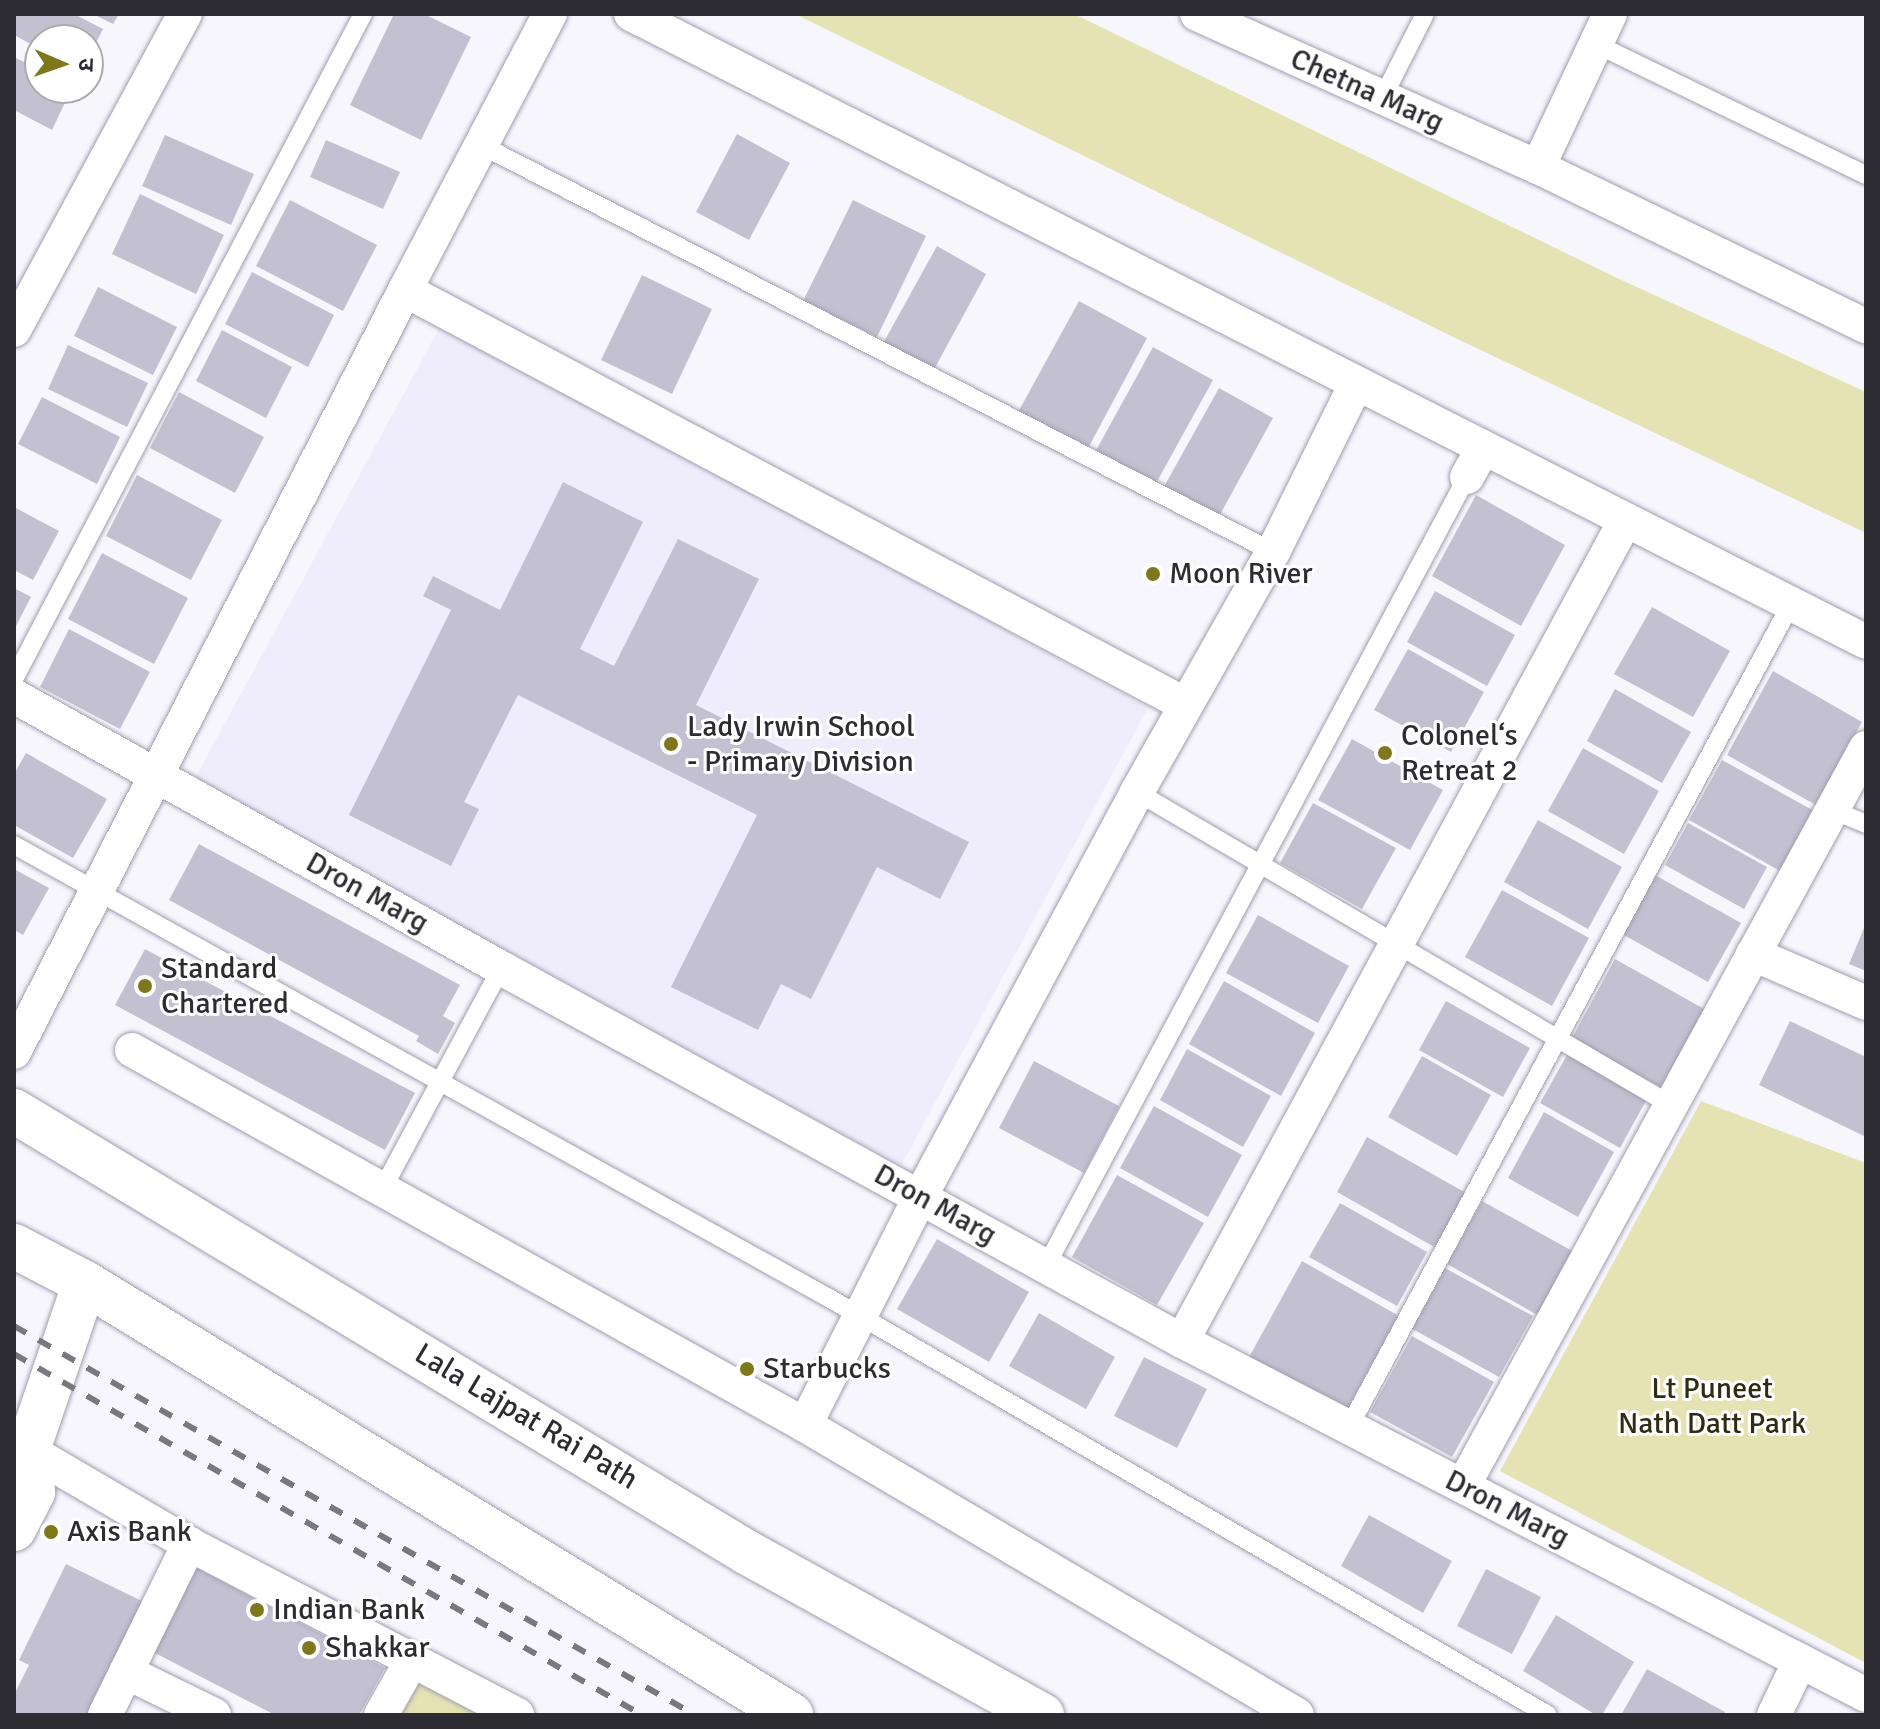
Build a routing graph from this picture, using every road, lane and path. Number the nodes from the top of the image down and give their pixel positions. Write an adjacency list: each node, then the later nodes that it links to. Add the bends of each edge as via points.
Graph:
1 (185, 14): 15 (street)
2 (363, 14): 22 (lane)
3 (550, 14): 10 (street)
4 (631, 14): 16 (street)
5 (1197, 14): 7 (street, Chetna Marg)
6 (1425, 14): 9 (lane)
7 (1231, 21): 9 (street, Chetna Marg)
8 (1603, 29): 11 (street); 12 (lane)
9 (1382, 99): 11 (street, Chetna Marg)
10 (481, 145): 13 (street); 19 (lane)
11 (1538, 167): 14 (street, Chetna Marg)
12 (1866, 175)
13 (405, 290): 24 (street); 26 (street)
14 (1866, 326)
15 (14, 330)
16 (1356, 384): 17 (street); 19 (street)
17 (1475, 463): 18 (street); 31 (lane)
18 (1625, 521): 20 (street); 33 (street)
19 (1273, 552): 24 (street)
20 (1791, 604): 21 (street); 37 (lane)
21 (1866, 642)
22 (14, 679)
23 (14, 696): 26 (street, Dron Marg)
24 (1186, 705): 27 (street)
25 (1866, 748): 28 (street)
26 (154, 775): 32 (street); 35 (street, Dron Marg)
27 (1137, 792): 31 (lane); 44 (street)
28 (1833, 810): 29 (lane); 34 (street)
29 (1866, 824)
30 (14, 845): 32 (lane)
31 (1261, 863): 33 (lane); 46 (lane)
32 (98, 891): 39 (street); 40 (lane)
33 (1397, 943): 37 (lane); 49 (street)
34 (1753, 954): 36 (street); 41 (street)
35 (501, 968): 40 (lane); 44 (street, Dron Marg)
36 (1866, 1003)
37 (1557, 1039): 41 (lane); 51 (lane)
38 (132, 1050): 43 (street)
39 (14, 1052)
40 (442, 1081): 43 (lane); 48 (lane)
41 (1671, 1105): 53 (street)
42 (14, 1111): 65 (main road, Lala Lajpat Rai Path, via 748,1553)
43 (382, 1190): 50 (street)
44 (920, 1197): 46 (street, Dron Marg); 48 (street)
45 (14, 1246): 47 (main road)
46 (1046, 1266): 49 (street, Dron Marg)
47 (85, 1283): 52 (main road); 64 (main road)
48 (861, 1316): 50 (street); 67 (lane)
49 (1182, 1341): 51 (street, Dron Marg)
50 (805, 1425): 66 (street)
51 (1349, 1427): 53 (street, Dron Marg)
52 (21, 1454): 54 (main road, via 33,1492); 55 (street)
53 (1463, 1486): 57 (street, Dron Marg)
54 (14, 1529)
55 (189, 1544): 56 (street); 58 (street)
56 (412, 1660): 62 (street); 63 (street)
57 (1800, 1661): 59 (street, Dron Marg); 68 (street)
58 (126, 1672): 60 (street); 61 (street)
59 (1866, 1695)
60 (105, 1715)
61 (214, 1715)
62 (381, 1715)
63 (517, 1715)
64 (791, 1715)
65 (1042, 1715)
66 (1297, 1715)
67 (1548, 1715)
68 (1774, 1715)

